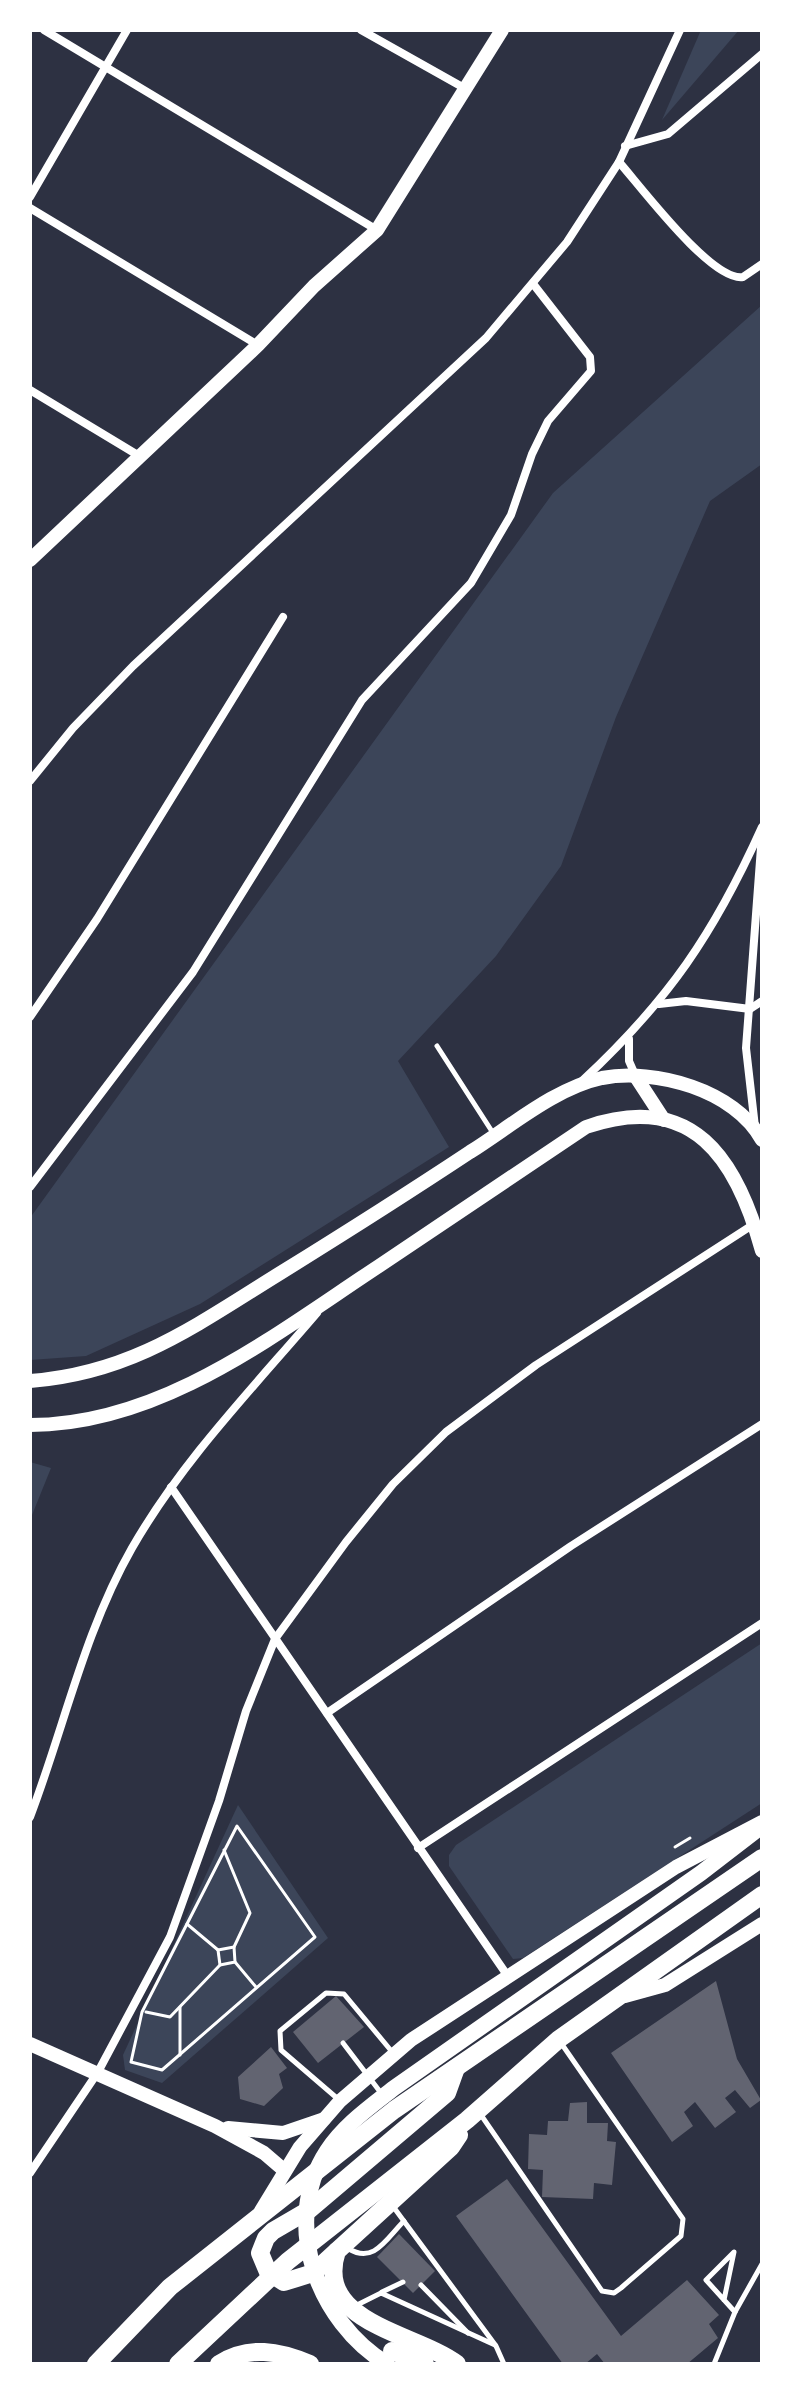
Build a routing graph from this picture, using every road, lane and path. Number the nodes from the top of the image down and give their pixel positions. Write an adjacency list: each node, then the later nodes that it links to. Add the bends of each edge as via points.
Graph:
1 (44, 30): 7 (street)
2 (127, 30): 7 (street)
3 (361, 30): 8 (street)
4 (502, 30): 8 (main road)
5 (680, 30): 9 (street)
6 (762, 54): 9 (street, via 668,134)
7 (106, 66): 11 (street); 13 (street)
8 (466, 89): 13 (main road)
9 (625, 146): 10 (street)
10 (619, 162): 14 (street, via 724,275 743,277); 15 (street)
11 (30, 197)
12 (30, 208): 16 (street)
13 (377, 230): 16 (main road)
14 (762, 264)
15 (534, 285): 21 (street, via 486,338 133,666); 34 (street, via 590,357 588,377 548,421 507,525 471,583 362,700 193,972)
16 (258, 345): 18 (main road)
17 (30, 390): 18 (street)
18 (141, 457): 19 (main road)
19 (30, 560)
20 (283, 617): 26 (street, via 97,919)
21 (30, 781)
22 (762, 827): 24 (street, via 728,901); 25 (street)
23 (762, 1001): 25 (street)
24 (659, 1004): 25 (street, via 686,1001); 27 (street)
25 (750, 1009): 32 (street, via 746,1048)
26 (30, 1017)
27 (629, 1038): 29 (street, via 629,1061); 30 (street)
28 (437, 1046): 33 (lane)
29 (636, 1077): 30 (main road, via 601,1078); 31 (main road); 32 (main road, via 696,1089 730,1107)
30 (576, 1087): 33 (main road)
31 (664, 1120): 35 (main road, via 697,1132 712,1144 742,1188); 37 (main road, via 628,1116 586,1127)
32 (759, 1134)
33 (495, 1136): 38 (main road, via 152,1351 84,1376)
34 (30, 1187)
35 (755, 1224): 36 (main road); 43 (street, via 536,1365 446,1432 393,1484)
36 (762, 1251)
37 (329, 1299): 40 (main road, via 233,1360 141,1406 82,1422); 41 (street)
38 (30, 1381)
39 (762, 1424): 44 (street, via 571,1546)
40 (30, 1425)
41 (171, 1487): 43 (street); 45 (street, via 131,1550 87,1647)
42 (762, 1623): 48 (street)
43 (275, 1639): 44 (street); 72 (street, via 170,1937)
44 (327, 1713): 48 (street)
45 (30, 1817)
46 (762, 1824): 59 (main road, via 676,1867); 94 (main road, via 701,1873 394,2088 349,2123 326,2153 308,2200 315,2273 340,2324)
47 (690, 1838): 50 (path)
48 (418, 1848): 59 (street)
49 (224, 1850): 53 (path); 55 (path, via 250,1913); 60 (path, via 237,1826 315,1937)
50 (666, 1853)
51 (762, 1858): 71 (highway)
52 (762, 1895): 61 (highway)
53 (187, 1924): 56 (path); 65 (path)
54 (761, 1927): 61 (main road, via 665,1985)
55 (234, 1947): 56 (path); 57 (path)
56 (218, 1950): 58 (path)
57 (235, 1962): 58 (path); 60 (path)
58 (220, 1965): 63 (path)
59 (507, 1975): 69 (main road)
60 (257, 1988): 70 (path)
61 (609, 2001): 66 (highway)
62 (313, 2004): 64 (lane); 69 (lane, via 326,1993 344,1994); 74 (lane, via 280,2031 278,2043)
63 (180, 2007): 65 (path, via 170,2017); 70 (path)
64 (318, 2010)
65 (142, 2012): 70 (path, via 131,2062 162,2070)
66 (559, 2039): 76 (highway); 76 (lane, via 683,2219 681,2236 621,2288 606,2293)
67 (343, 2043): 73 (lane)
68 (30, 2044): 72 (main road)
69 (394, 2054): 73 (main road)
70 (180, 2055)
71 (456, 2068): 75 (highway); 84 (highway, via 447,2093 309,2210 273,2231 260,2253 268,2272 284,2282 313,2273)
72 (98, 2072): 78 (main road); 80 (street)
73 (367, 2075): 74 (main road); 75 (lane)
74 (340, 2101): 77 (main road)
75 (394, 2110): 82 (highway)
76 (473, 2115): 81 (highway, via 451,2147); 96 (highway, via 288,2261)
77 (325, 2118): 78 (main road, via 283,2133); 79 (main road)
78 (215, 2126): 79 (main road)
79 (285, 2171): 82 (main road)
80 (30, 2173)
81 (390, 2202): 83 (lane); 84 (highway)
82 (258, 2216): 95 (highway, via 170,2287)
83 (404, 2221): 84 (lane, via 369,2255); 93 (lane)
84 (340, 2248): 90 (highway, via 334,2284)
85 (762, 2264): 91 (lane)
86 (403, 2282): 88 (lane)
87 (421, 2285): 92 (lane)
88 (381, 2293): 90 (lane); 92 (lane)
89 (724, 2300): 89 (lane, via 706,2280 734,2252 736,2254); 91 (lane)
90 (350, 2308): 100 (highway)
91 (735, 2312): 102 (lane)
92 (469, 2334): 93 (lane)
93 (496, 2346): 101 (lane)
94 (390, 2358): 99 (highway)
95 (96, 2364)
96 (178, 2364)
97 (219, 2364): 98 (highway, via 263,2351)
98 (310, 2364)
99 (425, 2364)
100 (457, 2364)
101 (504, 2364)
102 (714, 2364)

